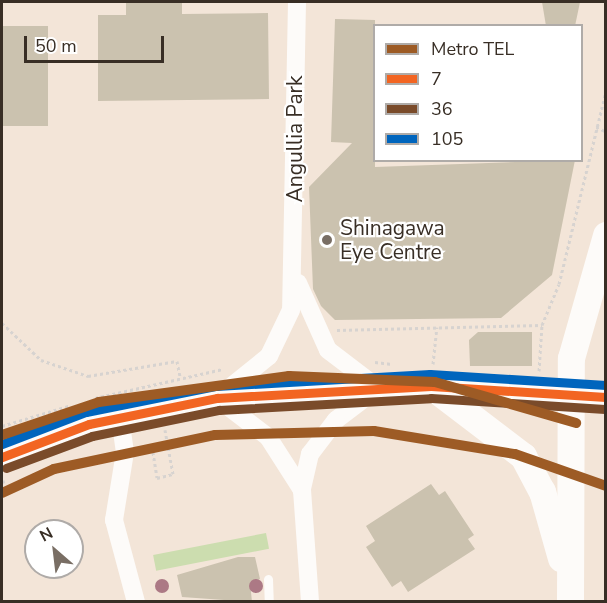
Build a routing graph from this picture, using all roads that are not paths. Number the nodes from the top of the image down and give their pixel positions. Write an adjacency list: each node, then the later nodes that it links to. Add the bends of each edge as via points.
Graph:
1 (297, 2): 3 (street, Angullia Park)
2 (606, 235): 6 (main road, via 582,305)
3 (296, 276): 5 (street, Angullia Park, via 315,330 344,367); 8 (street, Angullia Park, via 285,332 269,356)
4 (432, 376): 5 (main road); 6 (main road); 13 (main road, via 523,456 542,491)
5 (378, 388): 8 (main road); 11 (street, via 320,436 310,454)
6 (570, 396): 7 (main road); 13 (main road)
7 (606, 397)
8 (217, 398): 9 (main road); 11 (street, via 268,437)
9 (120, 417): 10 (main road); 14 (street, via 124,452 114,520)
10 (3, 474)
11 (302, 490): 16 (street)
12 (268, 579): 15 (lane)
13 (570, 599)
14 (136, 602)
15 (270, 602)
16 (310, 602)

